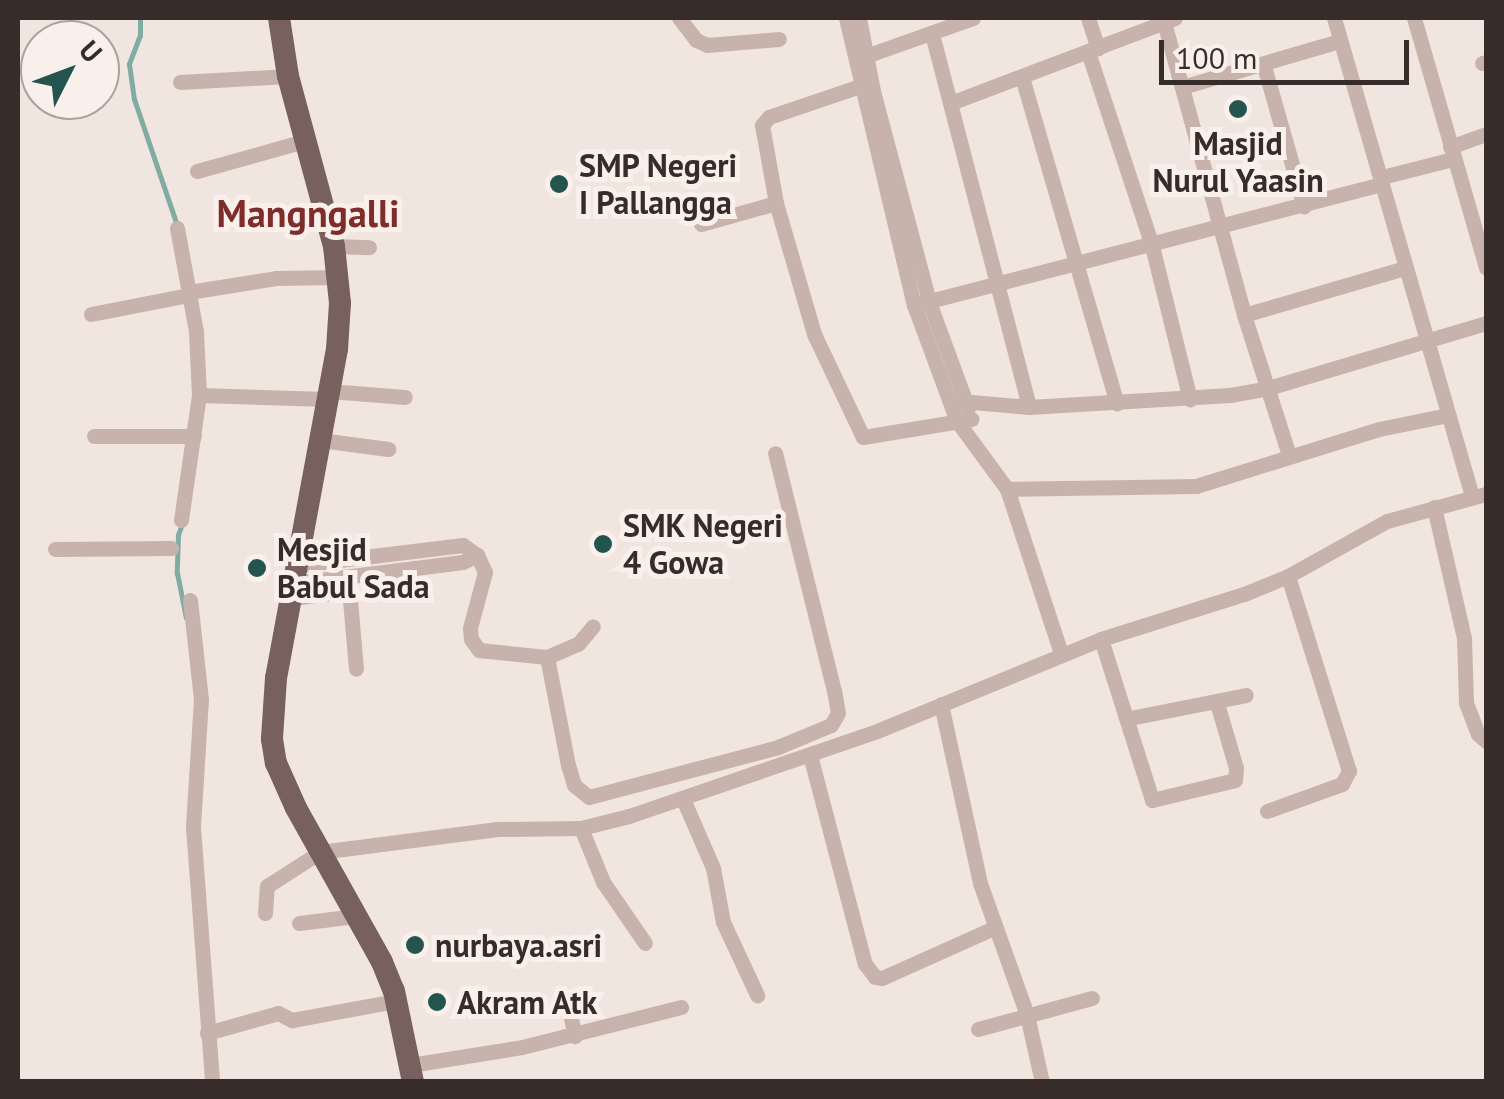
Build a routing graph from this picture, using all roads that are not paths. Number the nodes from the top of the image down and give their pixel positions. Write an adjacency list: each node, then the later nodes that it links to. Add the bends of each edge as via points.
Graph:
1 (279, 18): 16 (main road)
2 (679, 18): 11 (street, via 707,45)
3 (846, 18): 14 (street)
4 (859, 18): 14 (street)
5 (973, 18): 10 (street)
6 (1088, 18): 13 (street)
7 (1334, 18): 12 (street)
8 (1414, 18): 24 (street)
9 (1169, 20): 13 (street); 20 (street)
10 (932, 34): 14 (street); 21 (street)
11 (779, 39)
12 (1339, 41): 15 (street); 26 (street)
13 (1093, 50): 17 (street); 35 (street)
14 (862, 58): 19 (street)
15 (1264, 66): 20 (street); 28 (street)
16 (288, 76): 18 (street); 23 (main road)
17 (1022, 77): 21 (street); 37 (street)
18 (180, 82)
19 (866, 88): 27 (street, via 764,120); 43 (street)
20 (1182, 88): 33 (street)
21 (953, 102): 41 (street)
22 (1486, 134): 24 (street)
23 (308, 140): 25 (street); 34 (main road)
24 (1451, 153): 26 (street); 30 (street)
25 (197, 172)
26 (1381, 180): 28 (street); 38 (street)
27 (776, 203): 31 (street); 55 (street, via 814,334 862,436 874,439)
28 (1304, 206): 33 (street)
29 (1486, 214): 30 (street)
30 (1469, 218): 39 (street)
31 (701, 224)
32 (177, 228): 42 (street)
33 (1221, 228): 35 (street); 45 (street)
34 (334, 246): 36 (street); 40 (main road)
35 (1152, 246): 37 (street); 52 (street)
36 (369, 247)
37 (1079, 264): 41 (street); 53 (street)
38 (1406, 268): 45 (street); 47 (street)
39 (1486, 268)
40 (338, 277): 42 (street, via 276,278); 50 (main road)
41 (1000, 285): 43 (street); 54 (street)
42 (192, 293): 44 (street); 49 (street)
43 (922, 304): 55 (street); 55 (street, via 949,400)
44 (90, 314)
45 (1244, 314): 48 (street)
46 (1486, 322): 47 (street)
47 (1428, 337): 48 (street); 56 (street)
48 (1268, 388): 52 (street); 62 (street)
49 (202, 395): 50 (street); 58 (street)
50 (328, 395): 51 (street); 59 (main road)
51 (406, 398)
52 (1190, 399): 53 (street)
53 (1116, 403): 54 (street)
54 (1029, 408): 55 (street)
55 (966, 414): 63 (street)
56 (1448, 415): 62 (street); 64 (street)
57 (94, 436): 58 (street)
58 (194, 436): 66 (street)
59 (320, 440): 60 (street); 70 (main road)
60 (388, 449)
61 (775, 453): 75 (street, via 834,691 838,713 831,726 778,748 589,797 574,785 568,765)
62 (1289, 455): 63 (street, via 1196,486)
63 (1007, 490): 74 (street)
64 (1479, 495): 65 (street)
65 (1434, 508): 69 (street, via 1388,521); 81 (street, via 1464,638 1466,702)
66 (181, 520)
67 (170, 548): 68 (street)
68 (56, 549)
69 (1288, 576): 73 (street); 84 (street, via 1349,772 1342,784)
70 (304, 578): 75 (street, via 468,554 485,581 472,614 472,644 488,654); 76 (street, via 345,591); 86 (main road, via 276,678 272,738 276,764)
71 (190, 600): 99 (street, via 201,699 193,827)
72 (594, 626): 75 (street, via 578,644)
73 (1101, 639): 74 (street); 80 (street)
74 (1061, 653): 79 (street)
75 (547, 657)
76 (356, 669)
77 (1246, 696): 78 (street)
78 (1216, 703): 80 (street); 80 (street, via 1235,780 1156,801)
79 (941, 704): 82 (street); 90 (street)
80 (1130, 718)
81 (1486, 741)
82 (810, 755): 83 (street); 90 (street, via 874,977)
83 (683, 799): 85 (street); 92 (street, via 713,868 723,922)
84 (1267, 812)
85 (581, 828): 86 (street, via 498,829); 91 (street, via 602,882)
86 (320, 852): 87 (street, via 267,886); 88 (main road)
87 (266, 913)
88 (356, 916): 89 (street); 94 (main road)
89 (299, 923)
90 (994, 928): 97 (street)
91 (645, 942)
92 (757, 996)
93 (1092, 998): 97 (street)
94 (396, 1001): 99 (street, via 292,1020 278,1013); 101 (main road)
95 (568, 1004): 100 (street)
96 (681, 1007): 100 (street)
97 (1027, 1015): 98 (street); 103 (street)
98 (978, 1030)
99 (211, 1032): 102 (street)
100 (576, 1036): 101 (street)
101 (412, 1073)
102 (212, 1082)
103 (1042, 1082)

